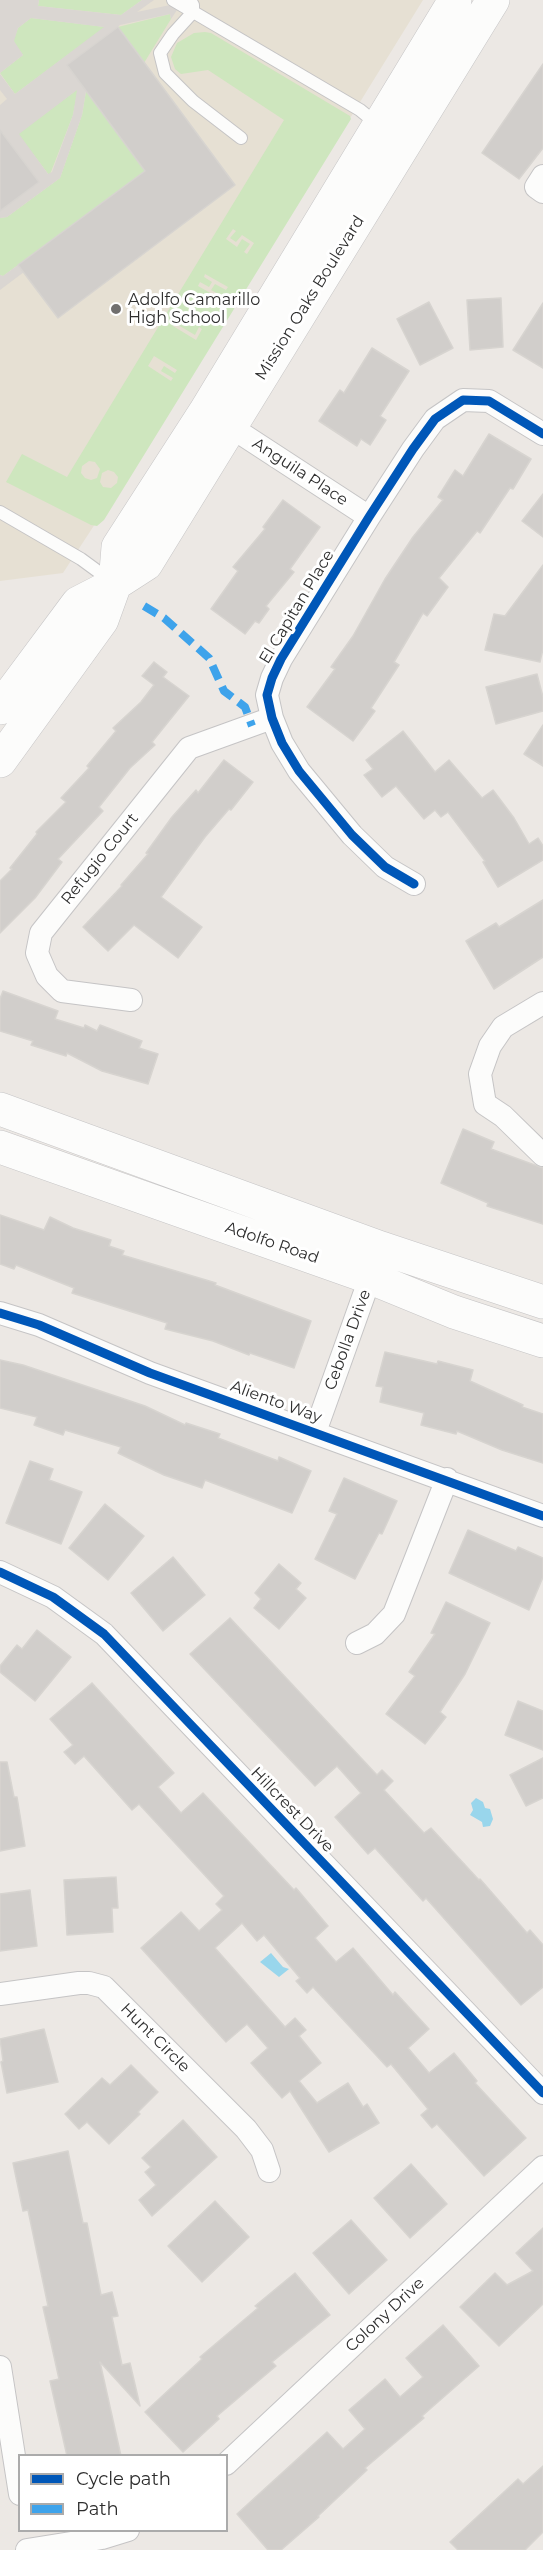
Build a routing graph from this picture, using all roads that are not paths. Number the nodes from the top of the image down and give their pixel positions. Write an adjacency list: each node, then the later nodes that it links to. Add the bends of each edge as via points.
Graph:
1 (173, 0): 4 (lane)
2 (456, 0): 5 (main road, Mission Oaks Boulevard)
3 (493, 0): 7 (main road, Mission Oaks Boulevard)
4 (192, 6): 5 (lane); 6 (lane, via 160,53 165,73 193,101)
5 (378, 125): 9 (main road, via 385,140 382,153 219,417 211,441); 12 (main road, Mission Oaks Boulevard, via 205,412 118,547)
6 (241, 138)
7 (231, 427): 9 (main road, Mission Oaks Boulevard); 11 (street, Anguila Place)
8 (543, 434): 11 (street, El Capitan Place, via 489,401 463,400 435,419)
9 (213, 458): 12 (main road, Mission Oaks Boulevard, via 146,564)
10 (0, 512): 12 (lane, via 81,559)
11 (369, 517): 14 (street, El Capitan Place, via 281,659 267,695)
12 (115, 584): 13 (main road, Mission Oaks Boulevard, via 78,603); 15 (main road, Mission Oaks Boulevard, via 102,620)
13 (0, 708)
14 (272, 718): 16 (street, El Capitan Place, via 282,743 325,806 386,867); 17 (street, Refugio Court, via 189,748 41,933 37,953 47,976 62,991)
15 (0, 761)
16 (414, 884)
17 (131, 1000)
18 (543, 1003): 21 (street, via 503,1027 490,1046 480,1074 485,1104)
19 (0, 1109): 22 (main road, Adolfo Road)
20 (0, 1147): 22 (main road, Adolfo Road)
21 (543, 1155)
22 (376, 1263): 23 (main road, Adolfo Road); 25 (main road, Adolfo Road, via 454,1312); 26 (street, Cebolla Drive)
23 (543, 1302)
24 (0, 1313): 26 (street, Aliento Way)
25 (543, 1341)
26 (315, 1432): 27 (street, Aliento Way)
27 (447, 1479): 28 (street, Aliento Way); 30 (street, via 394,1614 375,1634)
28 (543, 1516)
29 (0, 1572): 32 (street, Hillcrest Drive, via 53,1597 104,1635)
30 (357, 1643)
31 (0, 1994): 34 (street, Hunt Circle, via 80,1983 104,1987 246,2129 262,2150)
32 (543, 2093)
33 (543, 2167): 36 (street, Colony Drive)
34 (269, 2170)
35 (0, 2367): 37 (street)
36 (228, 2462)
37 (18, 2481)
38 (25, 2532): 40 (street)
39 (122, 2532): 40 (street)
40 (28, 2550)

